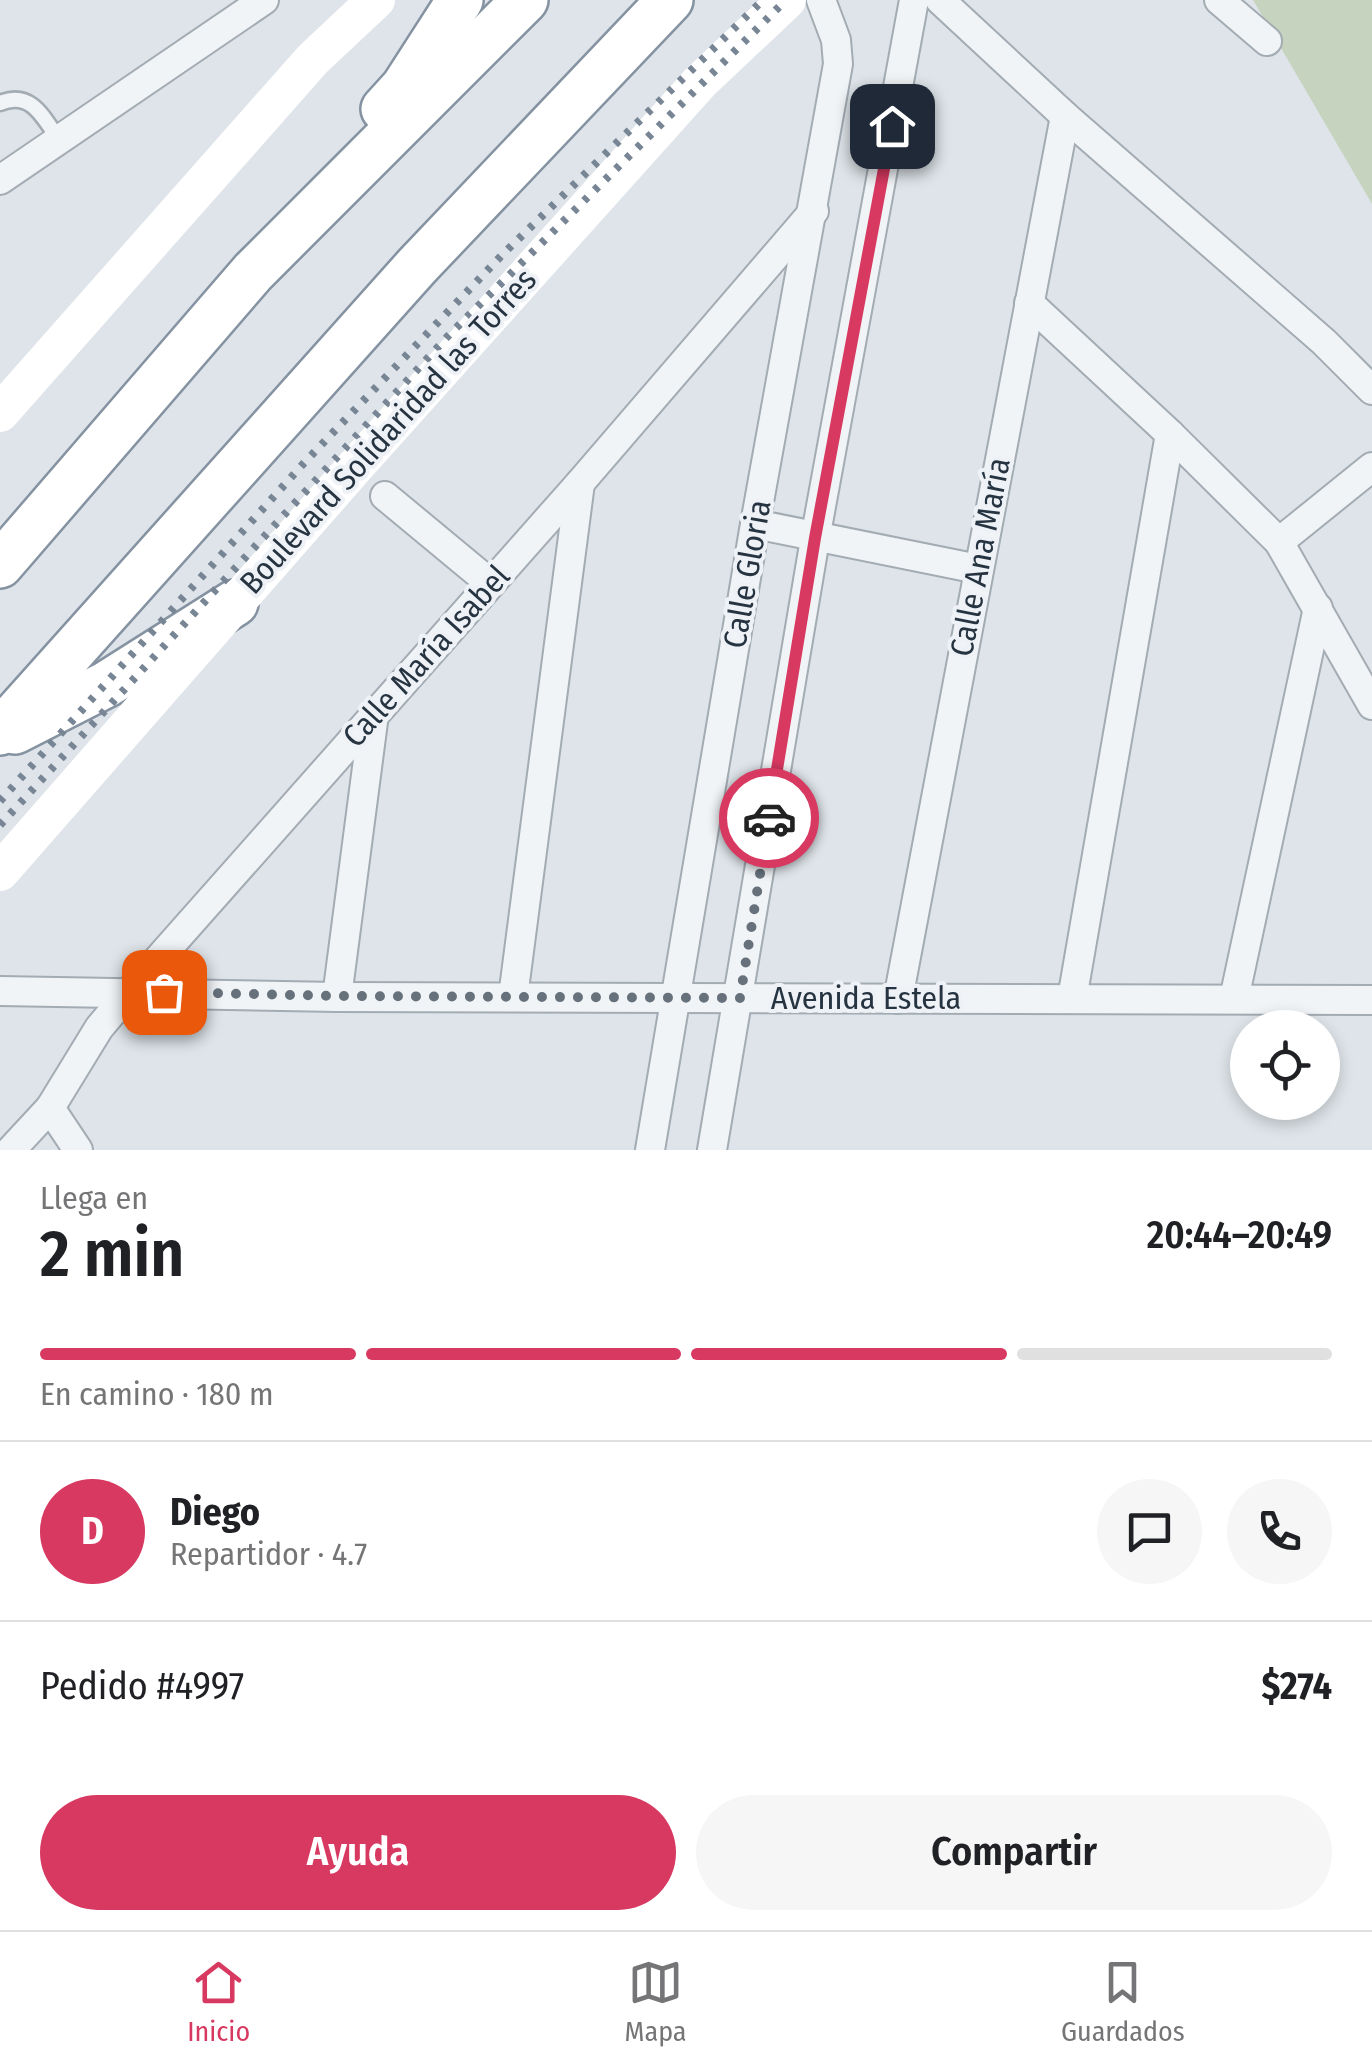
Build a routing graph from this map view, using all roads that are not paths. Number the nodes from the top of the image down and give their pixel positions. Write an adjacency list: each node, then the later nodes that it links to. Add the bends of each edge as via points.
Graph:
1 (264, 0): 14 (street)
2 (376, 0): 20 (main road, via 312,59)
3 (460, 0): 17 (highway, via 404,87 310,194)
4 (524, 0): 17 (highway)
5 (670, 0): 35 (highway, via 418,266)
6 (787, 0): 31 (main road, Boulevard Solidaridad las Torres, via 700,82)
7 (821, 0): 16 (street, Calle Gloria, via 838,64)
8 (940, 0): 13 (street)
9 (1219, 0): 11 (street)
10 (918, 4): 26 (street, Calle Gloria)
11 (1267, 41)
12 (0, 104): 14 (lane, via 25,99)
13 (1065, 116): 18 (street, Calle Ana María); 19 (street)
14 (59, 140): 15 (street)
15 (0, 180)
16 (814, 211): 23 (street, Calle María Isabel); 25 (street, Calle Gloria)
17 (253, 272): 28 (highway)
18 (1029, 303): 21 (street); 29 (street, Calle Ana María)
19 (1372, 390)
20 (0, 414)
21 (1170, 434): 27 (street); 44 (street)
22 (1372, 466): 27 (street)
23 (580, 482): 30 (street, Calle María Isabel); 40 (street)
24 (385, 496): 30 (street)
25 (755, 524): 26 (street); 41 (street, Calle Gloria)
26 (815, 538): 29 (street); 42 (street, Calle Gloria)
27 (1280, 542): 32 (street)
28 (0, 565)
29 (978, 570): 43 (street, Calle Ana María)
30 (490, 583): 34 (street, Calle María Isabel)
31 (235, 603): 35 (highway, via 107,684); 36 (main road, Boulevard Solidaridad las Torres)
32 (1318, 608): 33 (street); 45 (street)
33 (1372, 705)
34 (374, 714): 38 (street, Calle María Isabel); 39 (street)
35 (0, 736)
36 (0, 872)
37 (0, 991): 38 (street, Avenida Estela)
38 (130, 991): 39 (street, Avenida Estela); 47 (street, Calle María Isabel)
39 (337, 996): 40 (street, Avenida Estela)
40 (513, 996): 41 (street, Avenida Estela)
41 (678, 998): 42 (street, Avenida Estela); 50 (street, Calle Gloria)
42 (740, 998): 43 (street, Avenida Estela); 51 (street, Calle Gloria)
43 (898, 999): 44 (street, Avenida Estela)
44 (1072, 999): 45 (street, Avenida Estela)
45 (1234, 999): 46 (street, Avenida Estela)
46 (1372, 1000)
47 (50, 1108): 48 (street, Calle María Isabel); 49 (street)
48 (11, 1150)
49 (78, 1150)
50 (650, 1150)
51 (712, 1150)

